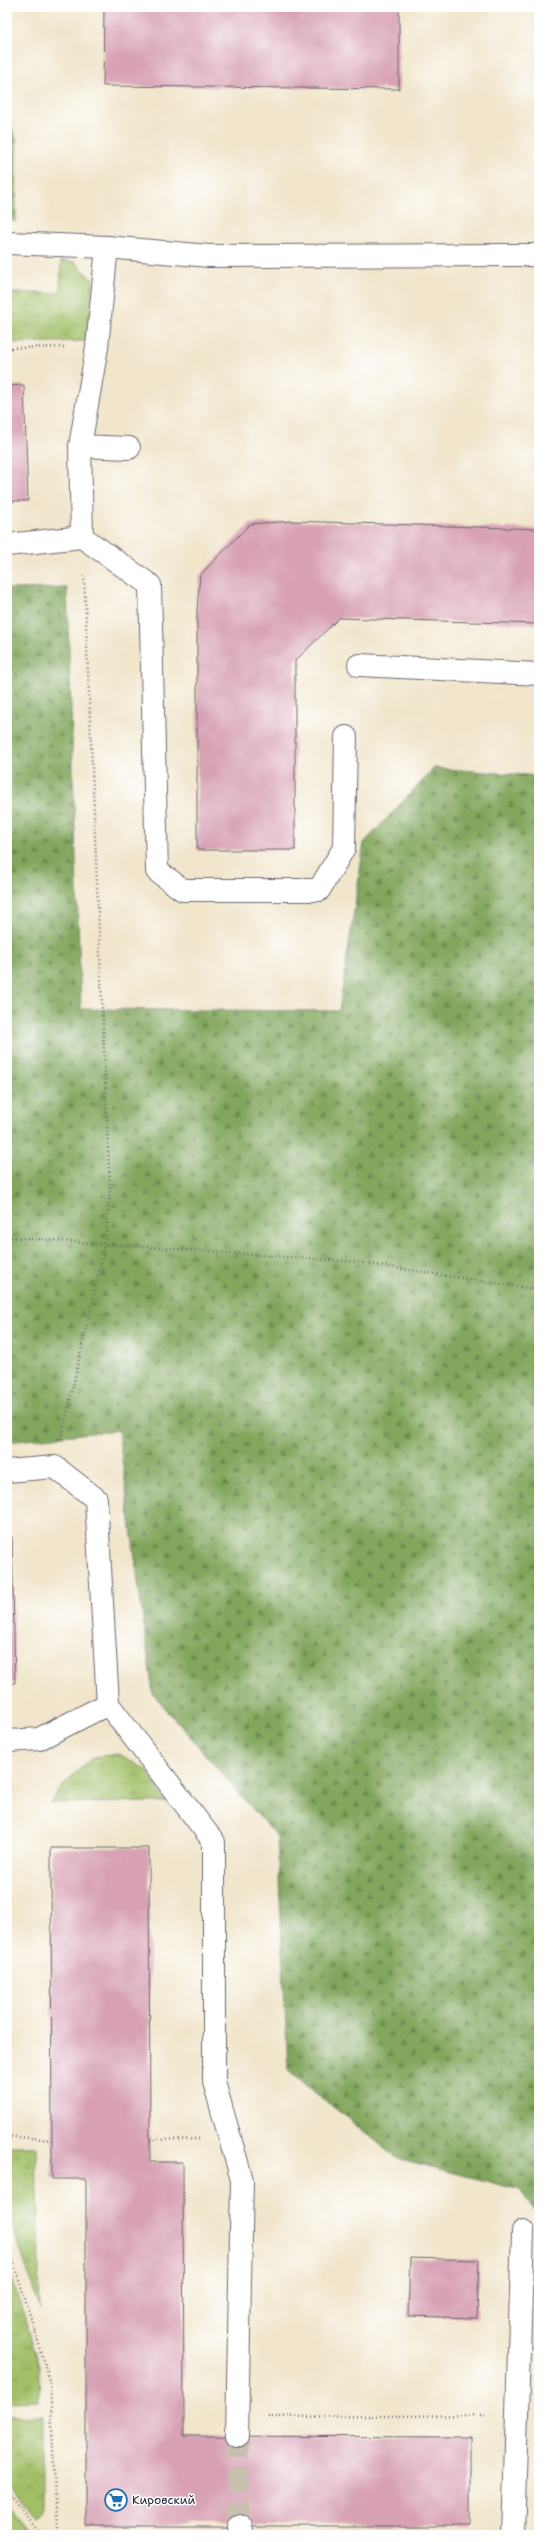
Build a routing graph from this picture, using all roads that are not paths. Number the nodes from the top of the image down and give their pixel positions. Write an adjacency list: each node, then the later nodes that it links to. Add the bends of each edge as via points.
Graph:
1 (7, 242): 2 (lane)
2 (107, 247): 3 (lane, via 209,256); 4 (lane, via 97,347)
3 (539, 255)
4 (80, 446): 5 (lane); 6 (lane)
5 (129, 448)
6 (82, 537): 7 (lane); 10 (lane, via 150,585 157,871 183,890 319,890 344,848)
7 (7, 545)
8 (359, 666): 9 (lane)
9 (539, 674)
10 (346, 737)
11 (7, 1471): 12 (lane, via 55,1467 96,1499)
12 (108, 1704): 13 (lane, via 39,1739); 15 (lane, via 214,1842 214,2082 242,2180)
13 (7, 1741)
14 (523, 2231): 16 (lane)
15 (238, 2427)
16 (513, 2535)

